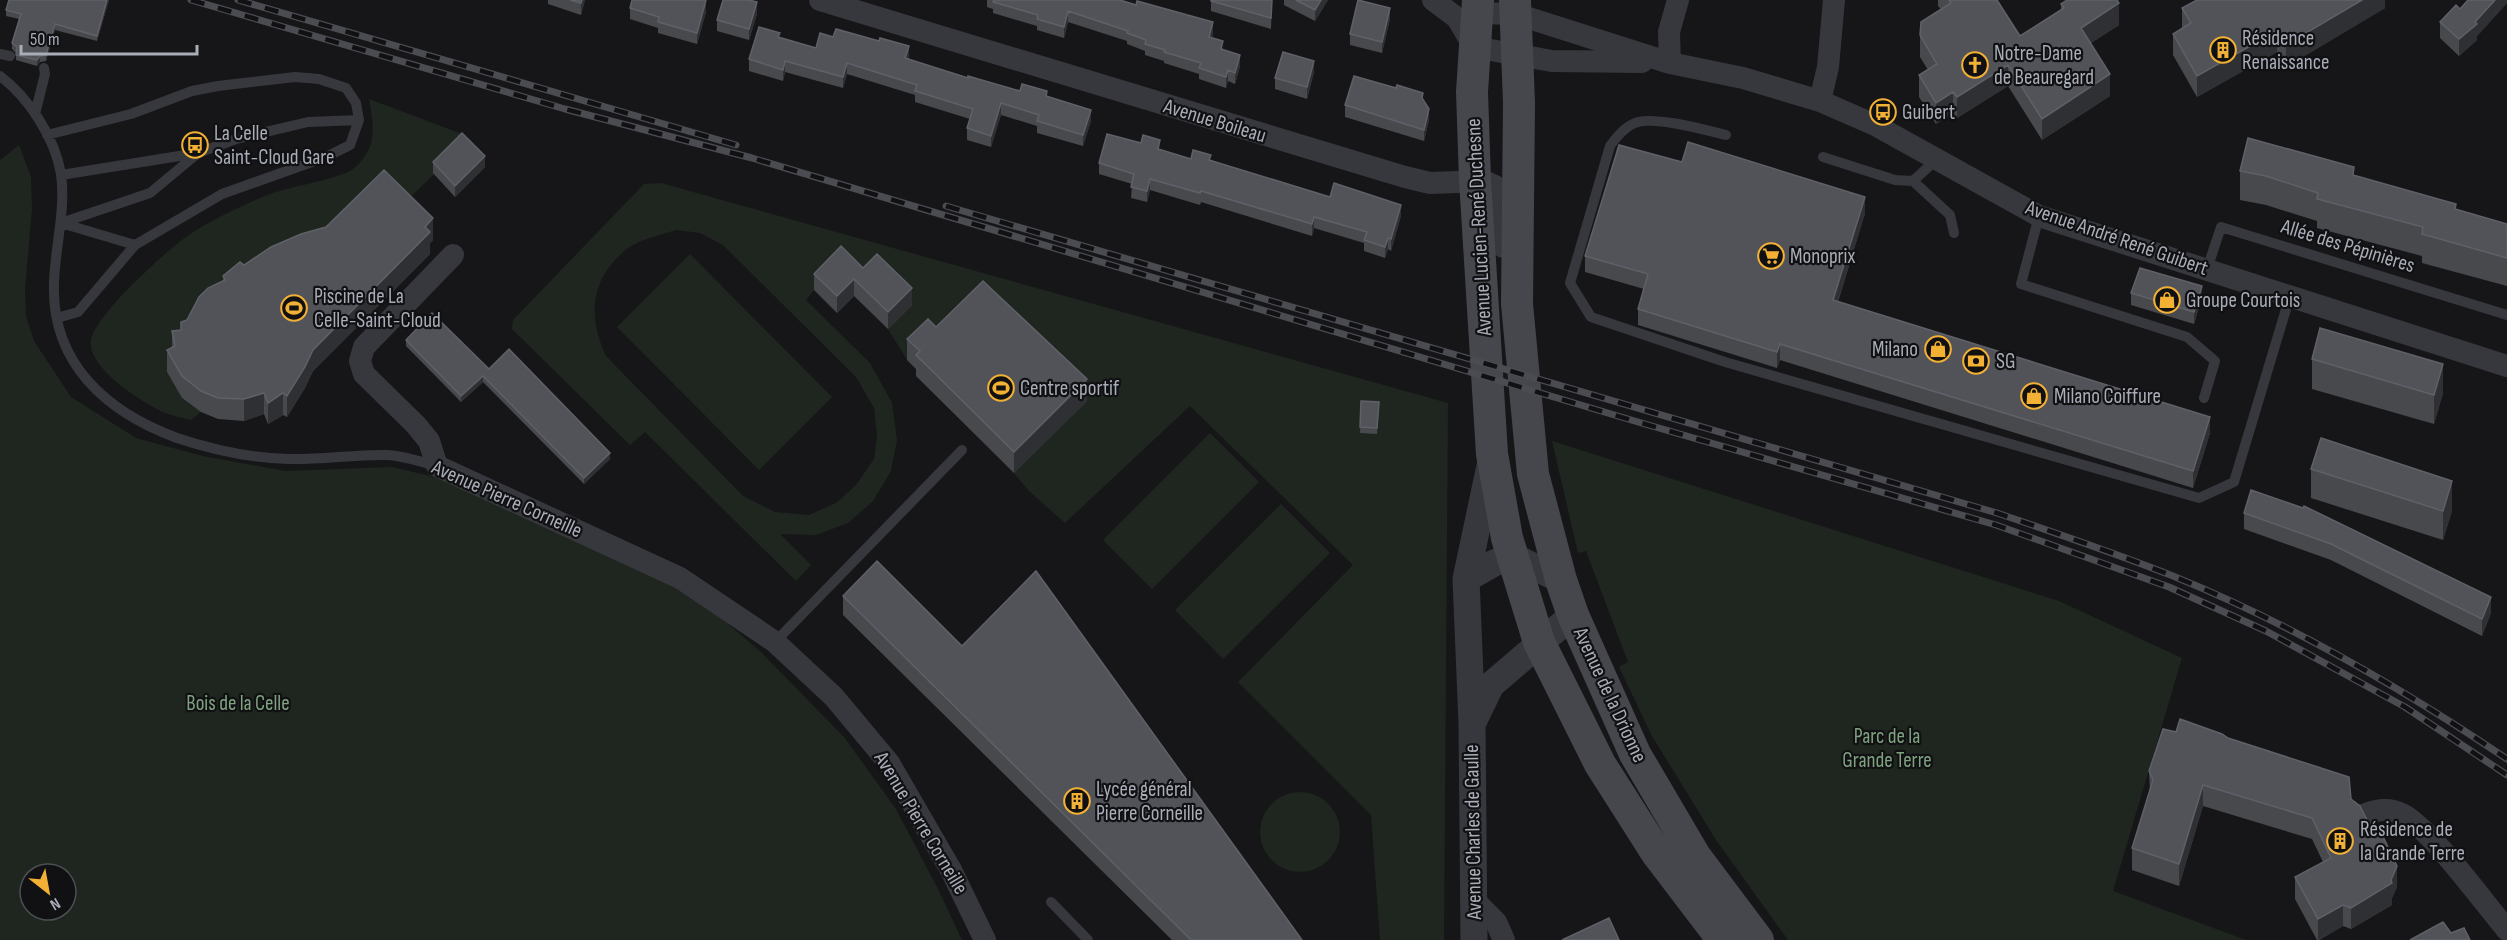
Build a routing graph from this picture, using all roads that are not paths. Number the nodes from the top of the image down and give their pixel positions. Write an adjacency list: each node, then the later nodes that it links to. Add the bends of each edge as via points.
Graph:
1 (820, 0): 5 (street, Avenue Boileau)
2 (1433, 0): 8 (street, via 1457,18)
3 (1678, 0): 10 (street, via 1669,32)
4 (1834, 0): 13 (street, via 1828,67)
5 (850, 4): 22 (street, Avenue Boileau, via 1405,177 1430,183)
6 (1478, 6): 7 (street, Avenue André René Guibert); 8 (main road, Avenue Lucien-René Duchesne)
7 (1516, 7): 9 (main road, Avenue Lucien-René Duchesne); 10 (street, Avenue André René Guibert)
8 (1474, 47): 9 (street, Avenue André René Guibert); 22 (main road, Avenue Lucien-René Duchesne)
9 (1518, 54): 10 (street, Avenue André René Guibert, via 1552,61); 31 (main road, Avenue Lucien-René Duchesne)
10 (1670, 63): 13 (street, Avenue André René Guibert, via 1743,78)
11 (44, 68): 14 (lane)
12 (0, 76): 14 (lane, Avenue Pierre Corneille)
13 (1820, 101): 20 (street, Avenue André René Guibert)
14 (35, 114): 16 (lane, Avenue Pierre Corneille)
15 (360, 120): 16 (lane, via 356,103 346,88 319,79 295,77 192,91 130,114); 18 (lane, via 308,122 236,139); 27 (lane, via 350,146 222,194)
16 (47, 135): 21 (lane, Avenue Pierre Corneille)
17 (1726, 135): 30 (lane, via 1676,123 1638,122 1617,136 1610,146 1570,283 1591,317 1725,362 2199,498 2234,482)
18 (198, 153): 21 (lane); 25 (lane, via 150,194)
19 (1823, 157): 23 (lane, via 1895,180)
20 (1938, 159): 23 (lane); 24 (street, Avenue André René Guibert)
21 (61, 175): 25 (lane, Avenue Pierre Corneille)
22 (1475, 180): 31 (street, via 1490,183 1501,196 1503,277); 38 (main road, Avenue Lucien-René Duchesne)
23 (1913, 181): 26 (lane, via 1950,215)
24 (2039, 216): 29 (street, Avenue André René Guibert); 35 (lane, via 2021,284 2187,337 2214,361)
25 (61, 223): 27 (lane); 33 (lane, Avenue Pierre Corneille, via 54,284)
26 (1954, 233)
27 (135, 245): 33 (lane, via 78,312)
28 (453, 255): 39 (street, via 364,347 360,361 364,374 429,441)
29 (2206, 269): 30 (street, Avenue André René Guibert); 32 (lane, Allée des Pépinières, via 2221,227)
30 (2290, 296): 34 (street, Avenue André René Guibert)
31 (1517, 304): 36 (main road, Avenue Lucien-René Duchesne)
32 (2507, 315)
33 (57, 318): 39 (lane, Avenue Pierre Corneille, via 64,342 87,382 118,408 178,438 260,457 390,455)
34 (2507, 366)
35 (2204, 398)
36 (1527, 421): 42 (main road, Avenue de la Drionne, via 1533,474)
37 (963, 450): 44 (lane)
38 (1492, 454): 40 (main road, Avenue de la Drionne); 41 (street, Avenue Charles de Gaulle)
39 (437, 465): 44 (street, Avenue Pierre Corneille, via 680,578)
40 (1512, 556): 41 (street); 42 (street); 45 (main road, Avenue de la Drionne)
41 (1466, 579): 46 (street, Avenue Charles de Gaulle)
42 (1561, 580): 43 (main road, Avenue de la Drionne)
43 (1573, 615): 45 (street, Avenue Charles de Gaulle); 56 (main road, Avenue de la Drionne, via 1635,754 1695,856)
44 (775, 642): 52 (street, Avenue Pierre Corneille, via 834,697 889,764 951,870)
45 (1539, 642): 46 (street, Avenue Charles de Gaulle, via 1491,685); 50 (main road, Avenue de la Drionne, via 1600,764)
46 (1472, 724): 48 (street, Avenue Charles de Gaulle)
47 (2362, 815): 51 (street, via 2382,809 2403,814 2427,833)
48 (1475, 900): 54 (street, Avenue Charles de Gaulle); 55 (street, via 1496,922)
49 (1051, 903): 53 (lane)
50 (1710, 929)
51 (2507, 930)
52 (985, 940)
53 (1088, 940)
54 (1474, 940)
55 (1504, 940)
56 (1758, 940)

